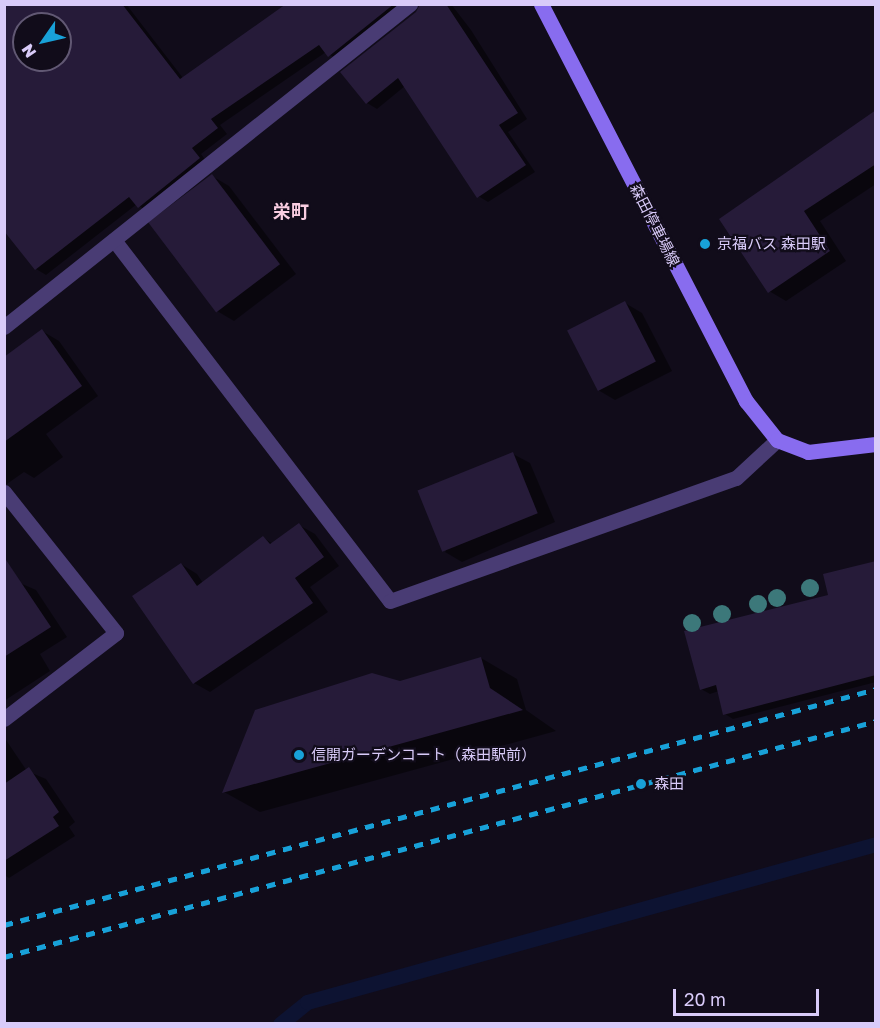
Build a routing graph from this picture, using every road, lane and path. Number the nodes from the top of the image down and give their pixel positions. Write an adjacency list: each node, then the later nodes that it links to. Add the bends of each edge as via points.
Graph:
1 (410, 4): 3 (street)
2 (541, 4): 5 (main road, 森田停車場線, via 746,401)
3 (114, 240): 4 (street); 5 (street, via 390,601 736,478)
4 (4, 327)
5 (777, 440): 6 (main road, via 808,452)
6 (876, 444)
7 (4, 492): 8 (street, via 116,633)
8 (4, 719)

